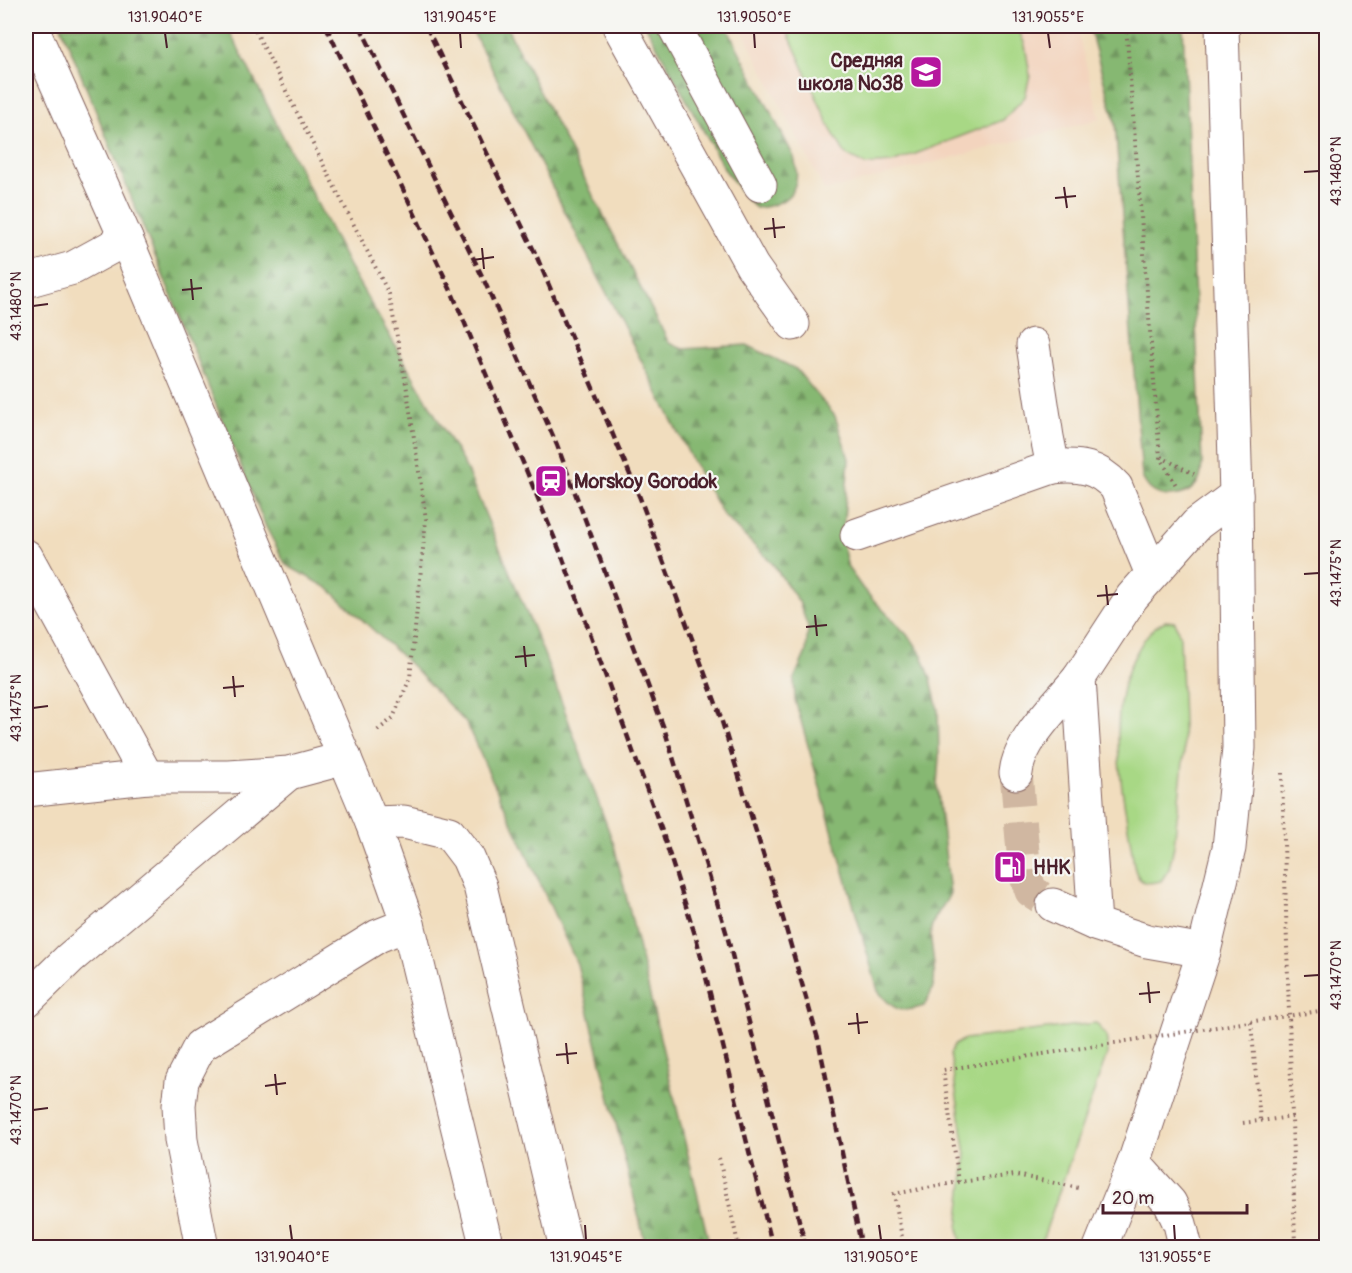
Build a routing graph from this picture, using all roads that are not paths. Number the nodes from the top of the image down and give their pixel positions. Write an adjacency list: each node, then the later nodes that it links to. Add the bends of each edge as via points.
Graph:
1 (31, 26): 6 (street)
2 (619, 26): 8 (street, via 752,266)
3 (674, 26): 5 (street)
4 (1222, 26): 11 (street)
5 (760, 185)
6 (126, 239): 7 (street, via 73,268); 16 (street)
7 (26, 281)
8 (793, 324)
9 (1033, 345): 10 (street)
10 (1053, 467): 12 (street); 14 (street, via 1088,468 1106,476 1116,487)
11 (1236, 495): 14 (street, via 1197,524); 25 (street, via 1239,748 1229,848)
12 (857, 535)
13 (26, 556): 19 (street)
14 (1152, 574): 15 (street, via 1132,597)
15 (1079, 678): 17 (street, via 1026,744); 24 (street)
16 (345, 758): 18 (street); 21 (street)
17 (1016, 773)
18 (289, 774): 19 (street); 26 (street, via 70,958)
19 (147, 777): 20 (street)
20 (26, 790)
21 (372, 823): 23 (street); 30 (street, via 404,822 449,833 468,858 480,886)
22 (1053, 905): 24 (street)
23 (408, 924): 28 (street, via 378,936 200,1046 182,1081 179,1105 181,1140); 29 (street)
24 (1095, 924): 25 (street, via 1147,941)
25 (1204, 951): 27 (street)
26 (26, 1001)
27 (1134, 1163): 31 (street); 32 (street, via 1170,1203)
28 (202, 1248)
29 (487, 1248)
30 (566, 1248)
31 (1100, 1248)
32 (1185, 1248)

